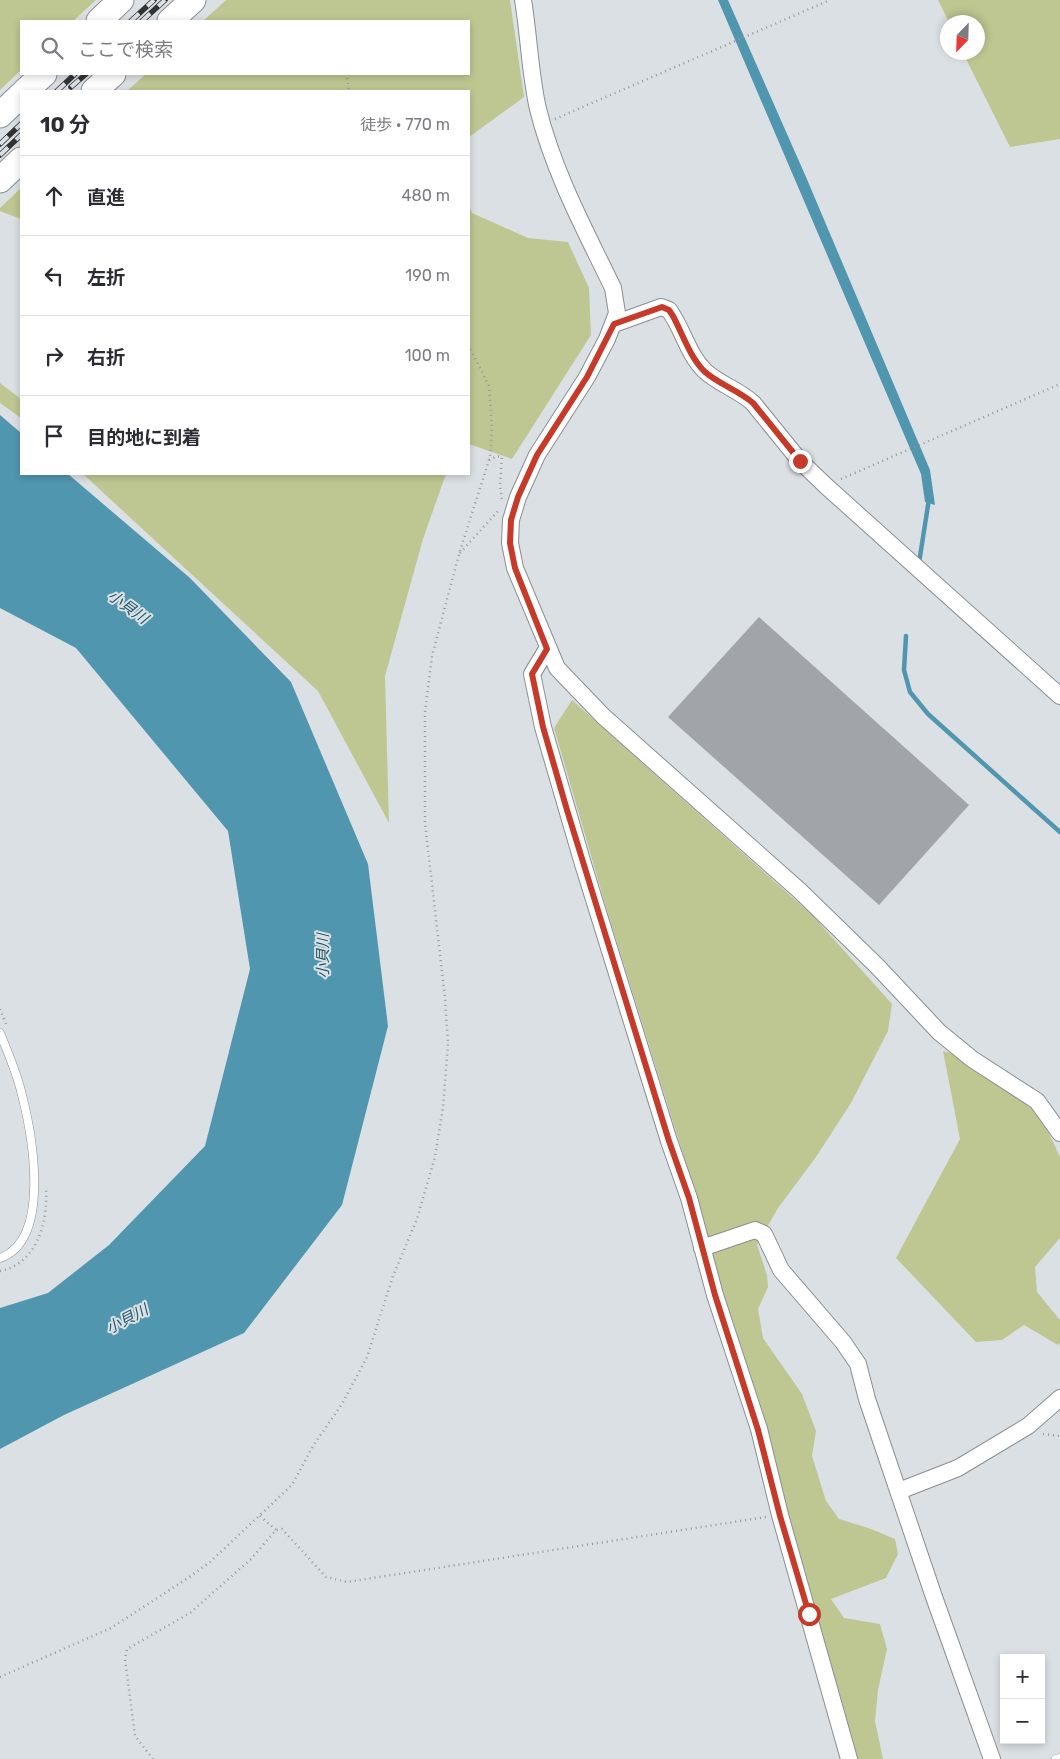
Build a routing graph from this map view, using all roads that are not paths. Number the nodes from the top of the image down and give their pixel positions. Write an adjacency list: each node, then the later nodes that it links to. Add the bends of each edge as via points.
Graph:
1 (122, 0): 4 (main road)
2 (193, 0): 5 (main road)
3 (523, 0): 14 (street, via 534,87 543,125 568,198 613,288 617,303)
4 (101, 20)
5 (171, 20)
6 (43, 75): 8 (main road)
7 (112, 75): 9 (main road)
8 (26, 90)
9 (95, 90)
10 (20, 96): 11 (main road)
11 (0, 115)
12 (20, 161): 13 (main road)
13 (0, 180)
14 (614, 324): 15 (street, via 587,377 537,455 511,520 515,568); 16 (street, via 662,307 669,310 705,371 753,403 800,461 826,486)
15 (547, 649): 18 (street, via 556,668 578,691 800,891 945,1037 972,1059 1037,1100); 19 (street, via 532,674 543,727)
16 (1060, 696)
17 (0, 1033): 20 (lane, via 17,1076 24,1106 32,1155 34,1201 25,1233 14,1250)
18 (1060, 1133)
19 (702, 1248): 22 (street, via 755,1230 764,1234 782,1270 858,1364); 24 (street, via 758,1430)
20 (0, 1258)
21 (1060, 1398): 22 (street, via 1028,1426 958,1468)
22 (899, 1492): 25 (street)
23 (1060, 1758): 26 (lane)
24 (849, 1759)
25 (992, 1759)
26 (1056, 1759)

